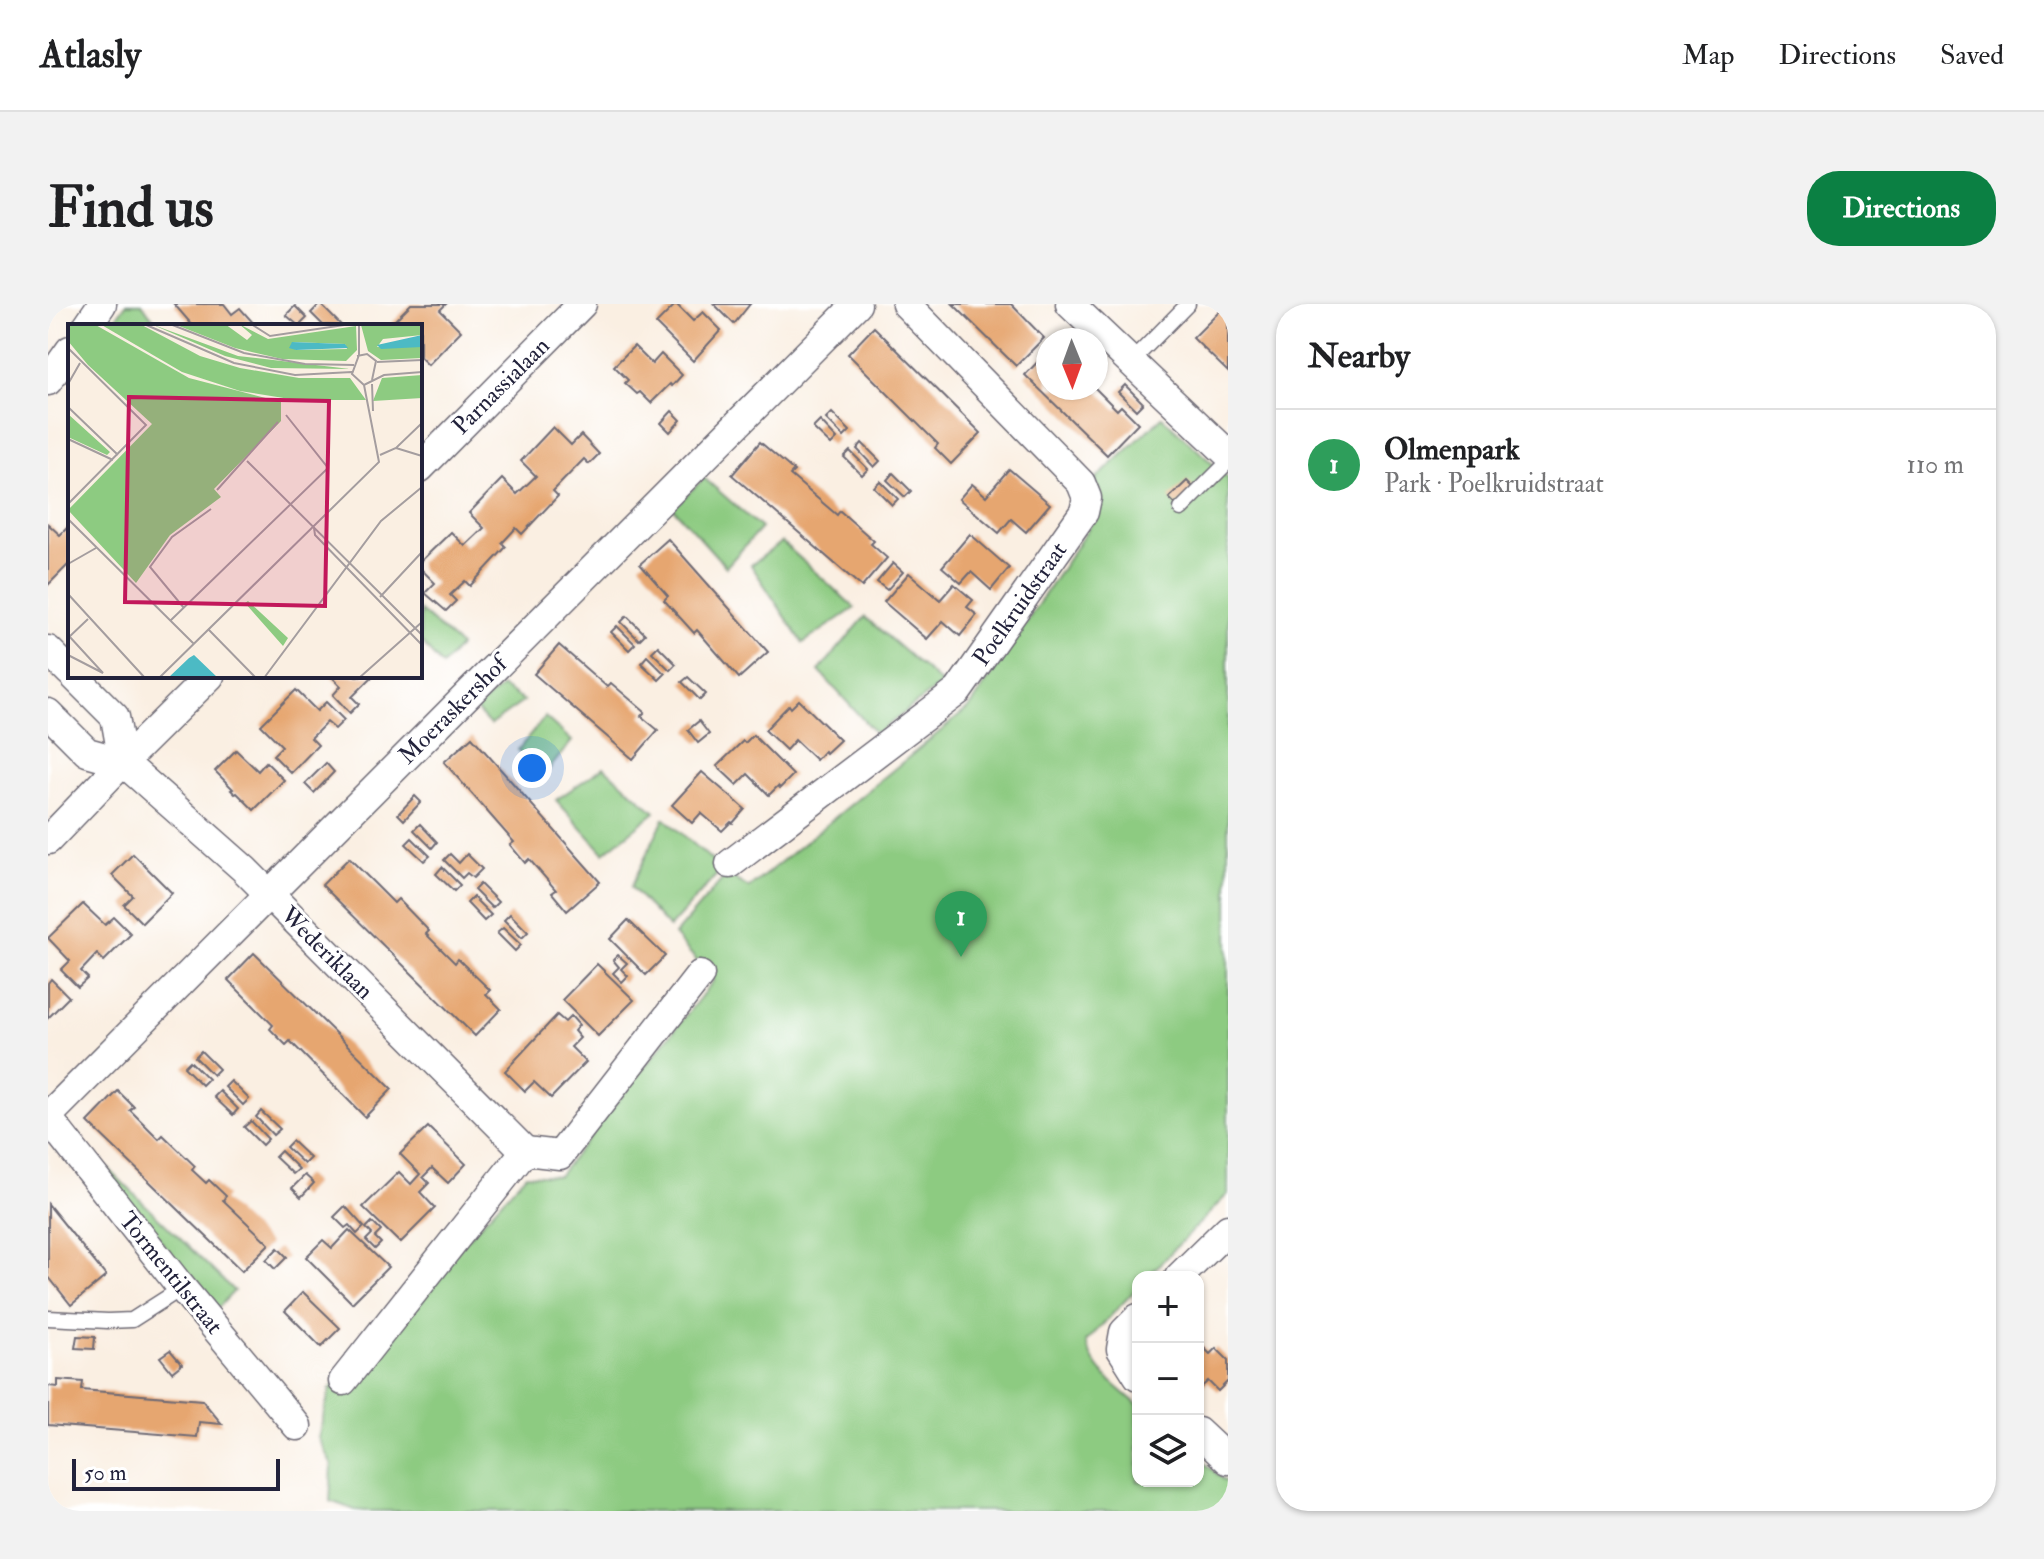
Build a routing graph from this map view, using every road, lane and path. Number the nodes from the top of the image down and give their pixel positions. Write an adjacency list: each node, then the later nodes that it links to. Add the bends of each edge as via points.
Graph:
1 (102, 304): 7 (street)
2 (582, 304): 13 (street, Parnassialaan)
3 (857, 304): 23 (street, Moeraskershof)
4 (906, 304): 22 (street, Poelkruidstraat, via 1081,483 1087,498 1084,512 958,691)
5 (1070, 304): 9 (street)
6 (1188, 304): 9 (lane)
7 (88, 324)
8 (68, 353): 10 (street)
9 (1130, 363): 11 (street)
10 (48, 381)
11 (1228, 454)
12 (1228, 462): 14 (lane)
13 (422, 466)
14 (1181, 509)
15 (48, 650): 16 (street)
16 (68, 670)
17 (76, 678): 20 (street, via 115,717)
18 (208, 678): 20 (street)
19 (48, 713): 20 (street, Wederiklaan, via 87,752)
20 (123, 762): 21 (street); 23 (street, Wederiklaan)
21 (48, 840)
22 (730, 864)
23 (269, 895): 25 (street, Moeraskershof); 26 (street, Wederiklaan)
24 (700, 975): 26 (street, via 560,1155)
25 (48, 1117): 29 (street, Tormentilstraat)
26 (525, 1151): 33 (street)
27 (1228, 1229): 28 (street)
28 (1185, 1271)
29 (182, 1288): 30 (lane, via 132,1320); 34 (street, Tormentilstraat)
30 (48, 1318)
31 (1132, 1324): 32 (street, via 1124,1332 1121,1349)
32 (1132, 1366)
33 (343, 1381)
34 (297, 1426)
35 (1204, 1438): 36 (street)
36 (1228, 1460)

